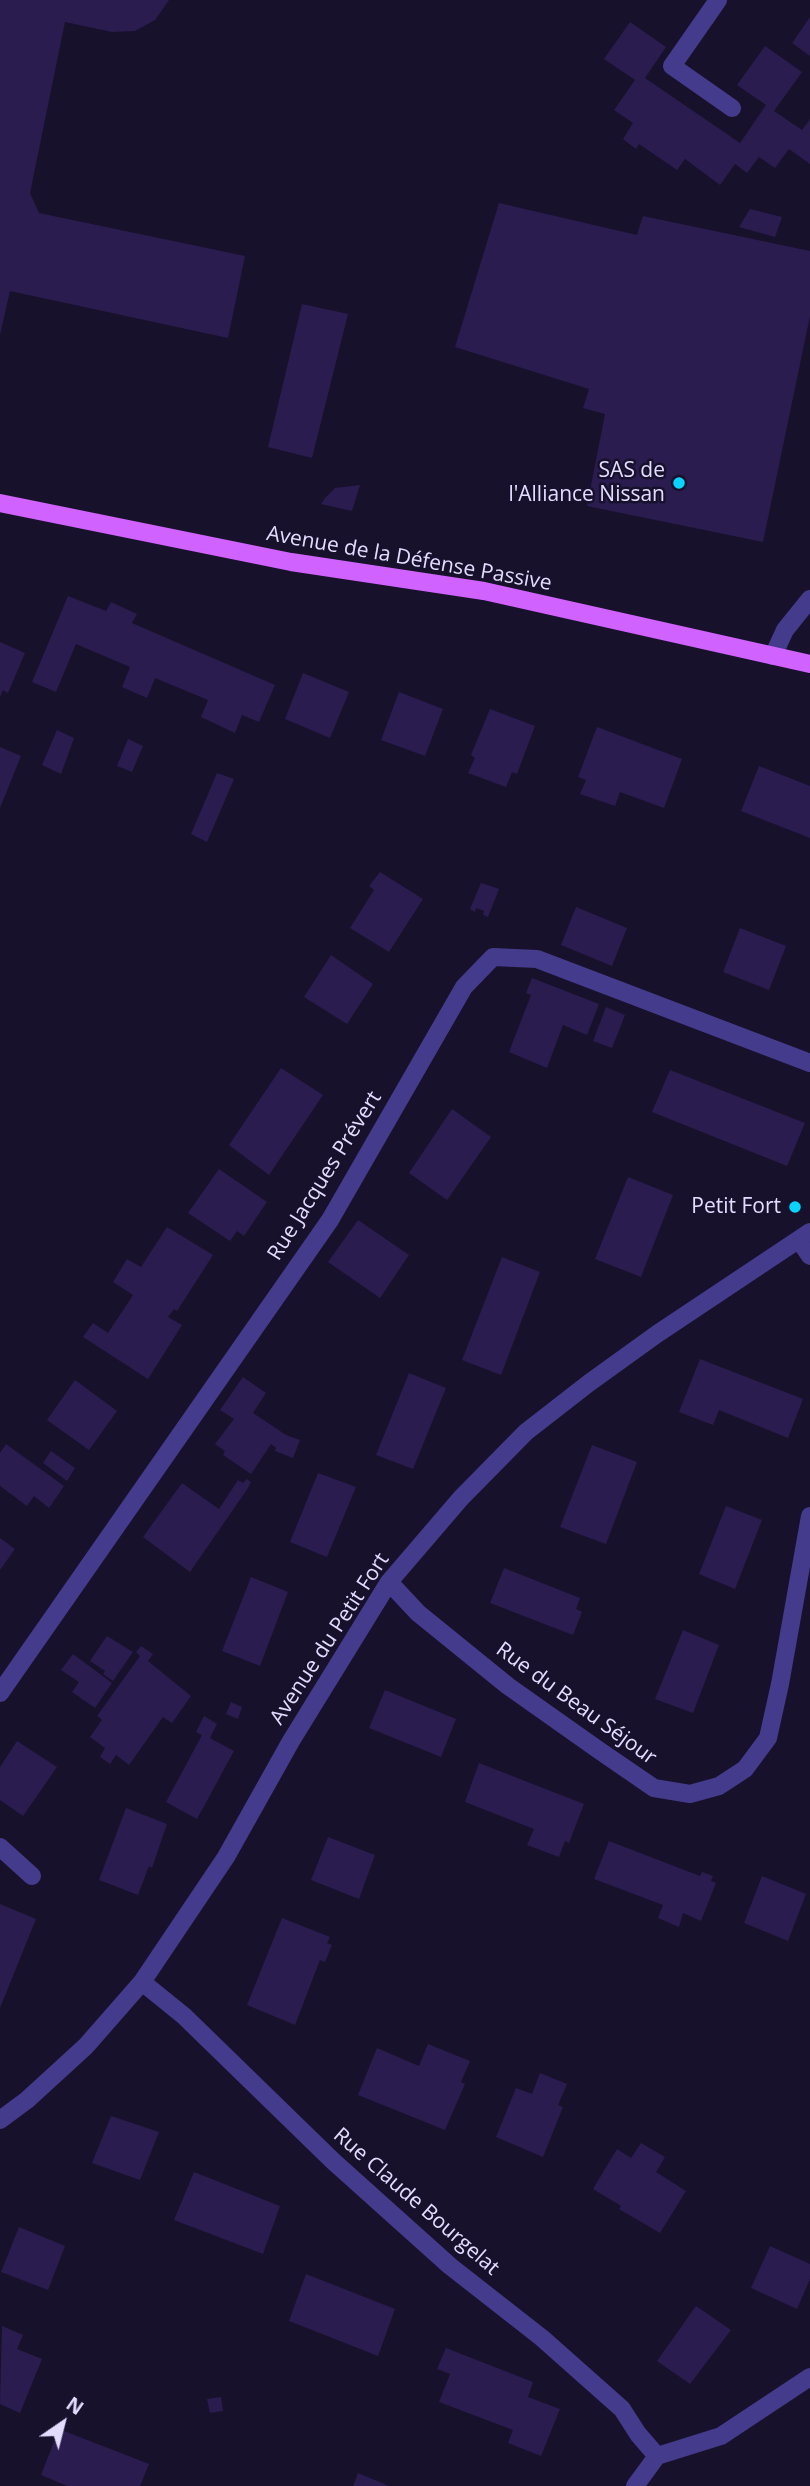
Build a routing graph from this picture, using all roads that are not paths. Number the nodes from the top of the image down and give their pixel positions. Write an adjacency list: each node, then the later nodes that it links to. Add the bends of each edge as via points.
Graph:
1 (718, 0): 2 (street, via 672,66)
2 (732, 108)
3 (0, 503): 5 (main road, Avenue de la Défense Passive, via 291,562 484,591)
4 (810, 599): 5 (street, via 785,630)
5 (773, 656): 6 (main road, Avenue de la Défense Passive)
6 (810, 664)
7 (810, 1063): 12 (street, Rue Jacques Prévert, via 537,959 493,957 464,987 330,1220)
8 (804, 1236): 9 (street); 11 (street, Avenue du Petit Fort, via 657,1334 526,1432 461,1498)
9 (810, 1256)
10 (810, 1516): 11 (street, Rue du Beau Séjour, via 768,1738 745,1769 719,1786 690,1794 654,1788 600,1751 508,1686 418,1613)
11 (389, 1583): 15 (street, Avenue du Petit Fort, via 226,1857)
12 (0, 1693)
13 (0, 1847): 14 (street)
14 (32, 1876)
15 (142, 1982): 16 (street, Avenue du Petit Fort, via 86,2046); 18 (street, Rue Claude Bourgelat, via 450,2266 622,2409)
16 (0, 2120)
17 (810, 2377): 18 (street, via 721,2436)
18 (657, 2456): 19 (street)
19 (635, 2486)

